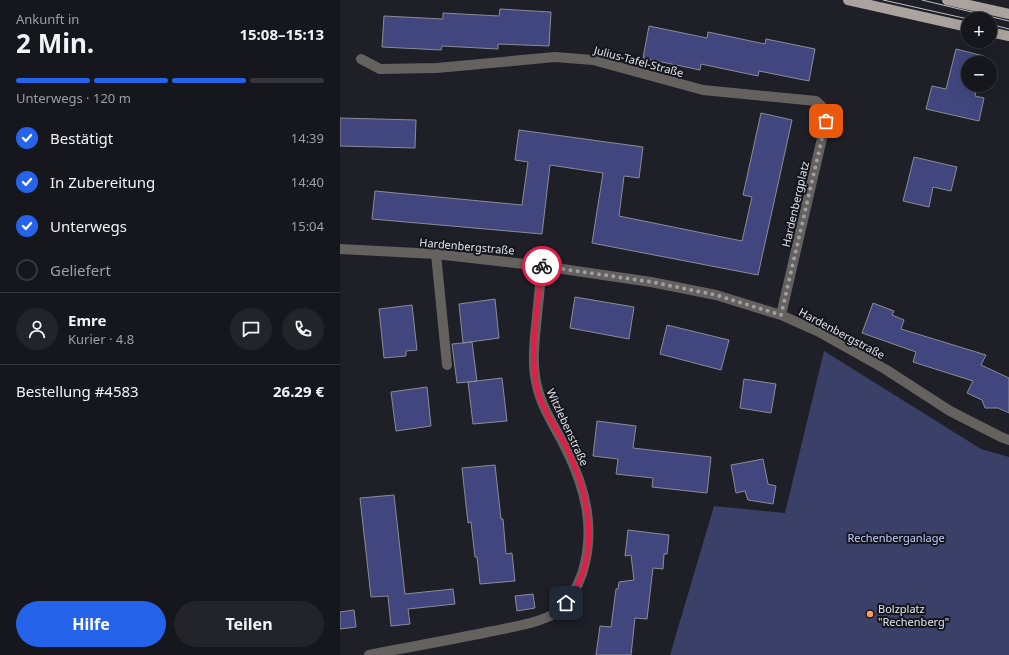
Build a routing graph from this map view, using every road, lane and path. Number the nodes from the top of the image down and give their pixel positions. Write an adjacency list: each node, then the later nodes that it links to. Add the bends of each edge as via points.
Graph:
1 (848, 0): 4 (main road)
2 (947, 0): 3 (main road)
3 (1009, 14)
4 (961, 25)
5 (997, 33): 6 (main road)
6 (1009, 36)
7 (361, 59): 8 (street, Julius-Tafel-Straße, via 380,69 437,68 555,57 593,60 703,90)
8 (816, 102): 12 (street, Hardenbergplatz, via 827,113 826,121)
9 (340, 249): 10 (street, Hardenbergstraße)
10 (436, 254): 11 (street, Hardenbergstraße); 13 (street)
11 (542, 266): 12 (street, Hardenbergstraße, via 652,282 716,295); 15 (street, Witzlebenstraße, via 533,358 536,386 569,455 586,504 589,519 588,541 580,581 559,611 544,618 491,632)
12 (781, 315): 14 (street, Hardenbergstraße, via 819,332 950,411)
13 (447, 365)
14 (1009, 440)
15 (369, 655)

